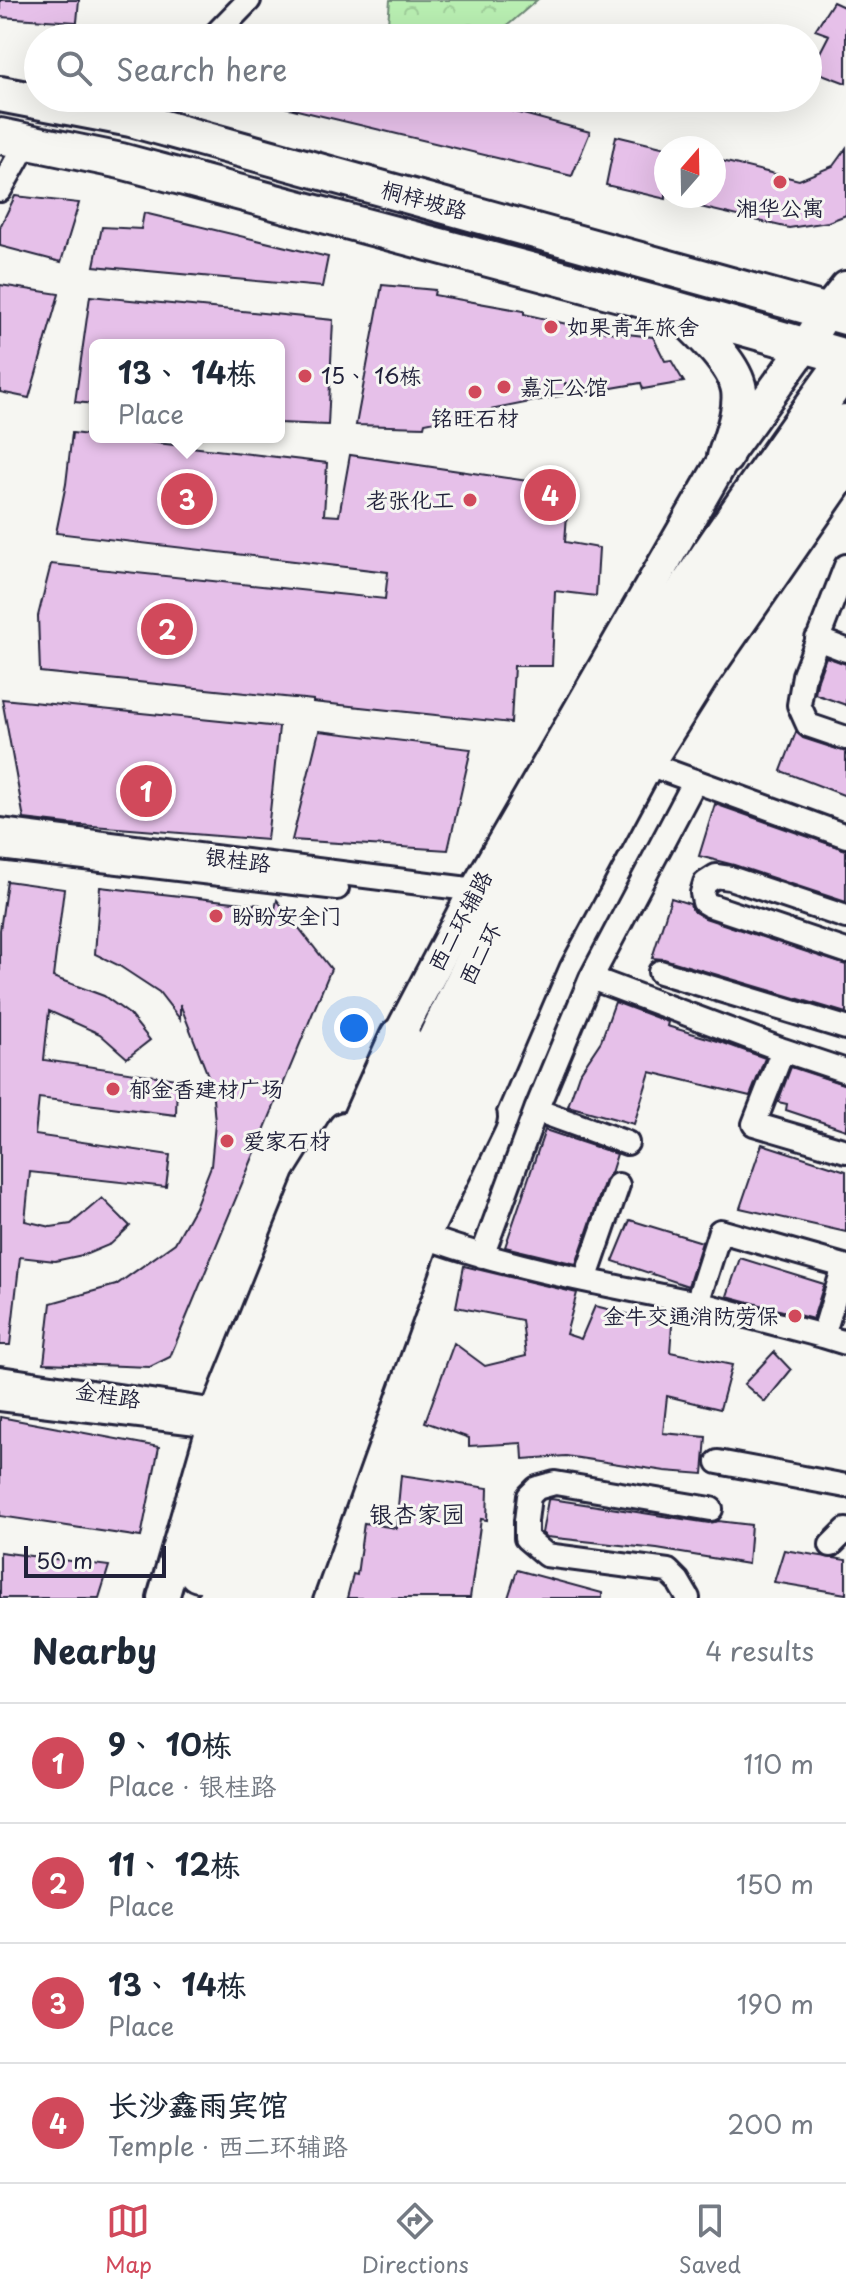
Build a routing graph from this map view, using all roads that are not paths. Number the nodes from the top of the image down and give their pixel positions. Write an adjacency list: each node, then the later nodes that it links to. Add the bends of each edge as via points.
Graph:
1 (249, 0): 2 (street)
2 (226, 24)
3 (0, 94): 4 (main road, 桐梓坡路)
4 (24, 96)
5 (156, 112): 8 (main road, 桐梓坡路)
6 (14, 139): 7 (street); 9 (main road, 桐梓坡路, via 121,161)
7 (0, 190)
8 (840, 305): 10 (street, 西二环辅路)
9 (676, 309): 10 (main road, 桐梓坡路); 14 (main road, via 722,356 739,389 737,419)
10 (806, 345): 11 (main road, 桐梓坡路); 14 (street, 西二环辅路)
11 (846, 357)
12 (846, 364): 54 (highway, 西二环, via 619,699 502,911 436,1041 351,1234 270,1441)
13 (846, 425): 55 (highway, 西二环, via 648,720 479,1037 382,1248)
14 (725, 457): 25 (street, 西二环辅路)
15 (846, 470): 20 (street)
16 (845, 569): 17 (street)
17 (817, 639): 18 (street); 19 (street, via 799,705 808,725)
18 (846, 650)
19 (846, 738)
20 (648, 764): 21 (street); 35 (street, via 545,956)
21 (695, 781): 23 (street); 29 (street)
22 (0, 830): 25 (street, 银桂路)
23 (846, 836)
24 (0, 848): 25 (street, 银桂路)
25 (472, 896): 31 (street, 西二环辅路)
26 (846, 917): 27 (street, via 730,878 716,876 705,883 702,893 709,905)
27 (846, 951)
28 (660, 972): 30 (street)
29 (591, 978): 32 (street); 34 (street)
30 (846, 1028)
31 (400, 1038): 48 (street, 西二环辅路, via 309,1184); 53 (highway, via 282,1313)
32 (783, 1050): 33 (street); 37 (street, via 754,1124)
33 (846, 1071)
34 (536, 1110): 36 (street); 40 (street)
35 (476, 1117): 39 (highway)
36 (627, 1143)
37 (846, 1151)
38 (618, 1185): 42 (street)
39 (430, 1233): 40 (street); 56 (highway); 57 (street)
40 (482, 1256): 42 (street)
41 (845, 1264): 43 (street, via 720,1231); 44 (street)
42 (585, 1280): 43 (street)
43 (697, 1303): 44 (street)
44 (823, 1336): 45 (street)
45 (846, 1343)
46 (0, 1378): 48 (street, 金桂路)
47 (0, 1399): 48 (street, 金桂路)
48 (214, 1418): 52 (street, 西二环辅路)
49 (718, 1462): 50 (street)
50 (846, 1486)
51 (711, 1509): 58 (street, via 555,1483 529,1496 526,1538 546,1555 668,1571)
52 (163, 1598)
53 (191, 1598)
54 (219, 1598)
55 (259, 1598)
56 (290, 1598)
57 (306, 1598)
58 (688, 1598)

